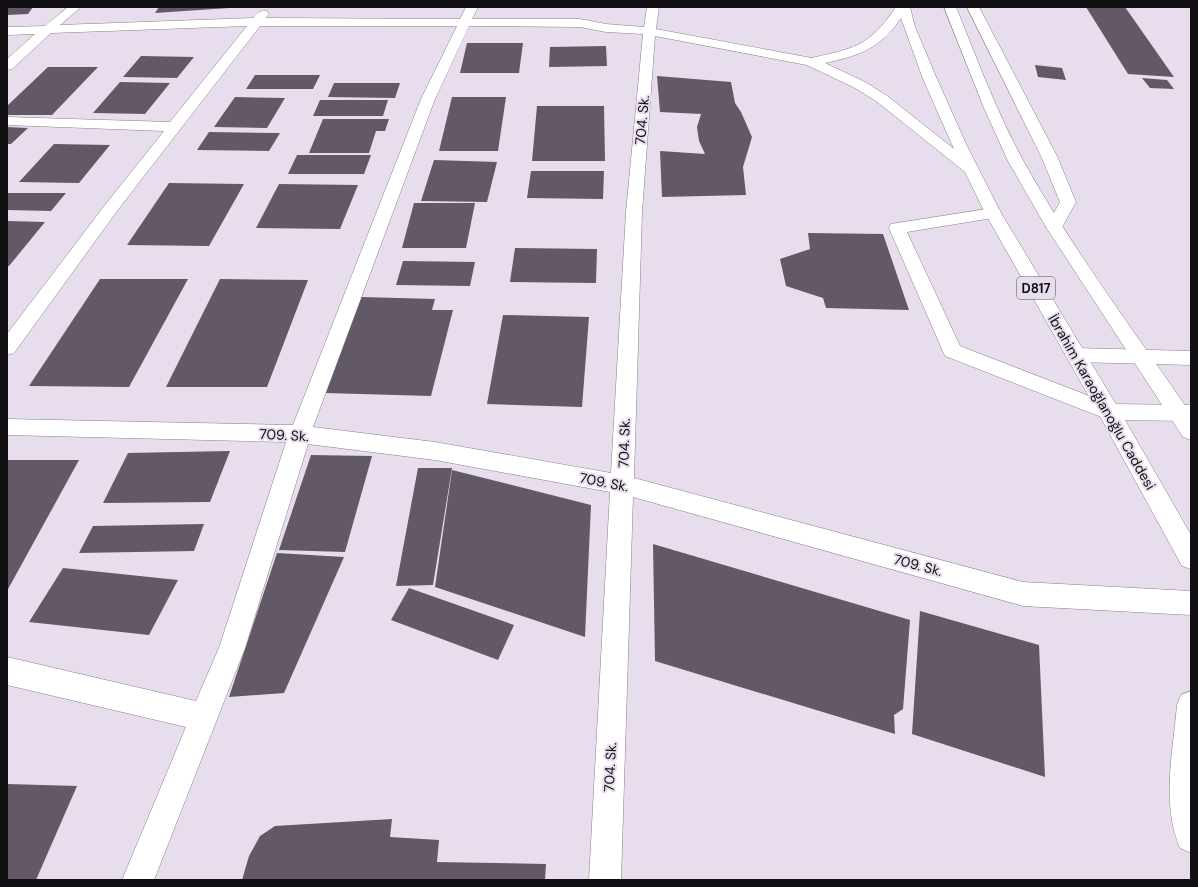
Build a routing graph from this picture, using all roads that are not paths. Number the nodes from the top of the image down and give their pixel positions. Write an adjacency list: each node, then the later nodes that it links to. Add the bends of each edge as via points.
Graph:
1 (75, 7): 9 (main road)
2 (268, 7): 12 (main road)
3 (472, 7): 8 (main road)
4 (653, 7): 11 (main road, 704. Sk.)
5 (903, 7): 17 (main road, via 883,33 871,43 853,52); 21 (main road, İbrahim Karaoğlanoğlu Caddesi / D817, via 930,79)
6 (950, 7): 23 (main road, via 991,108 1016,161)
7 (973, 7): 23 (main road, via 1049,156 1068,202)
8 (463, 26): 11 (main road, via 581,32 606,28); 12 (main road); 13 (main road); 32 (main road, via 428,99)
9 (47, 30): 10 (main road); 12 (main road); 16 (main road)
10 (7, 31)
11 (649, 31): 17 (main road); 33 (main road, 704. Sk., via 634,212)
12 (247, 33): 20 (main road)
13 (321, 34)
14 (51, 45): 16 (main road)
15 (7, 46): 16 (main road)
16 (28, 46): 18 (main road)
17 (812, 62): 21 (main road, via 881,98)
18 (7, 66)
19 (7, 121): 20 (main road)
20 (175, 127): 24 (main road)
21 (972, 172): 22 (main road, İbrahim Karaoğlanoğlu Caddesi / D817)
22 (993, 213): 25 (main road, İbrahim Karaoğlanoğlu Caddesi / D817); 28 (main road, via 898,228 952,352)
23 (1054, 227): 26 (main road)
24 (7, 348)
25 (1075, 355): 26 (main road); 28 (main road, İbrahim Karaoğlanoğlu Caddesi / D817)
26 (1140, 356): 27 (main road); 29 (main road)
27 (1191, 358)
28 (1109, 412): 29 (main road); 34 (main road, İbrahim Karaoğlanoğlu Caddesi / D817)
29 (1185, 413): 31 (main road)
30 (7, 427): 32 (main road, 709. Sk.)
31 (1191, 431)
32 (300, 434): 33 (main road, 709. Sk., via 435,451); 38 (main road, via 232,648)
33 (623, 485): 35 (main road, 709. Sk., via 1023,594); 41 (main road, 704. Sk.)
34 (1191, 558)
35 (1191, 603)
36 (7, 671): 38 (main road)
37 (1191, 705): 39 (main road, via 1184,802)
38 (204, 717): 40 (main road)
39 (1191, 837)
40 (138, 880)
41 (605, 880)

